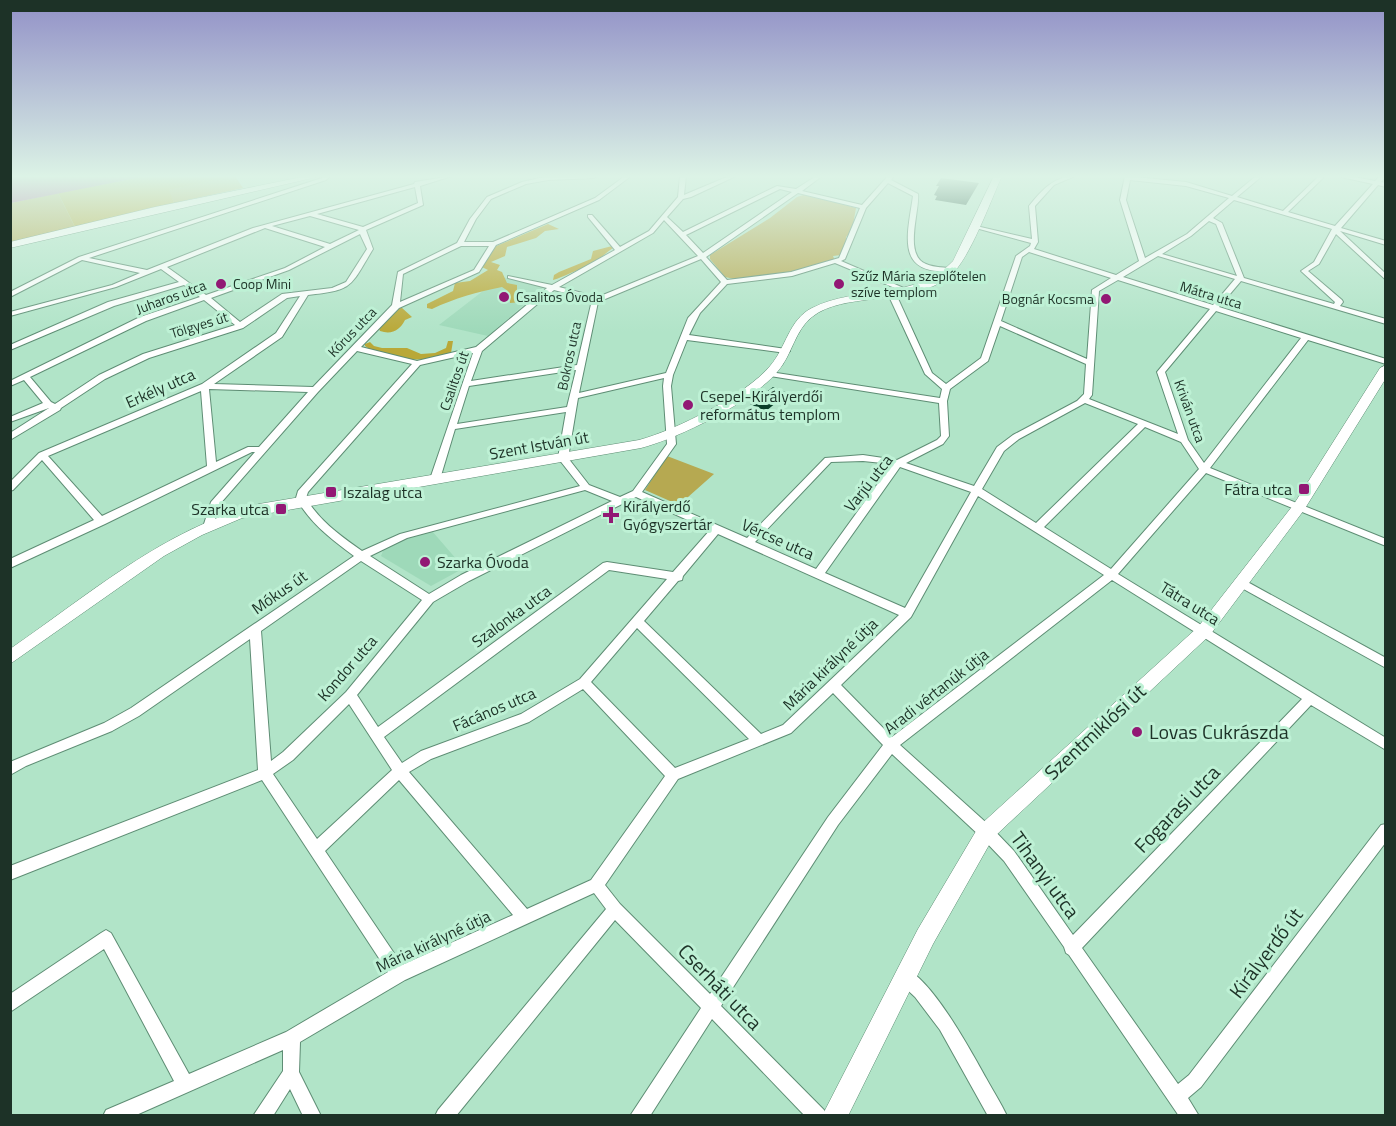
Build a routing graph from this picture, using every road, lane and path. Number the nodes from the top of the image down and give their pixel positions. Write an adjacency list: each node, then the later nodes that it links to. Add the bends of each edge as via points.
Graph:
1 (75, 229): 28 (street)
2 (172, 229): 36 (street)
3 (259, 229): 39 (street)
4 (273, 229): 31 (street)
5 (358, 229): 23 (street)
6 (366, 229): 23 (street, Juharos utca)
7 (468, 229): 29 (street)
8 (529, 229): 30 (street)
9 (601, 229): 32 (street)
10 (654, 229): 32 (street, Csalitos út)
11 (677, 229): 25 (street)
12 (693, 229): 25 (street)
13 (744, 229): 35 (street)
14 (855, 229): 37 (street, via 845,256)
15 (912, 229): 40 (street, via 910,242 918,262)
16 (973, 229): 40 (street)
17 (984, 229): 26 (street)
18 (1034, 229): 26 (street)
19 (1132, 229): 38 (street)
20 (1195, 229): 34 (street)
21 (1221, 229): 45 (street)
22 (1331, 229): 24 (street)
23 (363, 230): 31 (street, Juharos utca); 50 (street, Tölgyes út, via 370,249 349,283 334,290)
24 (1335, 230): 27 (street); 44 (street); 55 (street, via 1317,263 1304,273 1339,302)
25 (682, 234): 35 (street)
26 (1035, 242): 33 (street)
27 (1386, 243)
28 (10, 244)
29 (460, 244): 30 (street); 54 (street, Kórus utca, via 400,273)
30 (494, 244): 54 (street, via 477,271)
31 (332, 247): 52 (street, Juharos utca, via 287,269)
32 (619, 250): 48 (street, Csalitos út)
33 (1029, 250): 43 (street, Mátra utca); 58 (street, via 1019,256)
34 (1157, 254): 38 (street); 45 (street)
35 (703, 256): 46 (street); 53 (street)
36 (81, 258): 41 (street); 51 (street)
37 (837, 262): 46 (street, via 792,274); 49 (street)
38 (1143, 262): 43 (street)
39 (162, 267): 41 (street); 47 (street)
40 (952, 270): 49 (street, Szent István út, via 936,281)
41 (145, 273): 57 (street)
42 (510, 277): 48 (street)
43 (1116, 278): 56 (street, Mátra utca); 69 (street, via 1094,293)
44 (1386, 278)
45 (1240, 279): 55 (street); 56 (street, Kriván utca)
46 (725, 282): 61 (street, via 694,314)
47 (185, 283): 52 (street); 63 (street, via 111,304)
48 (554, 286): 53 (street); 65 (street, Csalitos út)
49 (898, 291): 66 (street, Szent István út, via 836,302 813,311 798,324); 78 (street, via 929,374)
50 (305, 294): 60 (street, Tölgyes út, via 285,296); 77 (street, Erkély utca, via 279,334)
51 (10, 295)
52 (205, 297): 60 (street); 74 (street, Juharos utca, via 143,319)
53 (597, 299): 70 (street, Bokros utca)
54 (396, 306): 64 (street, Kórus utca)
55 (1336, 307): 59 (street)
56 (1213, 308): 62 (street, Mátra utca); 90 (street, Kriván utca, via 1161,372)
57 (10, 314)
58 (998, 322): 69 (street); 78 (street, via 985,359)
59 (1386, 322)
60 (240, 326): 83 (street, Tölgyes út, via 146,356)
61 (684, 337): 66 (street); 73 (street)
62 (1306, 337): 67 (street, Mátra utca); 96 (street, Aradi vértanúk útja)
63 (10, 348)
64 (355, 348): 68 (street); 79 (street, Kórus utca)
65 (480, 349): 68 (street); 76 (street, Csalitos út)
66 (786, 351): 72 (street, Szent István út)
67 (1386, 362)
68 (417, 363): 103 (street, via 303,491)
69 (1090, 363): 81 (street, via 1089,390)
70 (580, 367): 76 (street); 80 (street, Bokros utca)
71 (1386, 368): 104 (street, Szentmiklósi út)
72 (770, 374): 82 (street); 88 (street, Szent István út, via 706,417)
73 (669, 375): 80 (street); 88 (street)
74 (25, 376): 75 (street, Juharos utca); 83 (street)
75 (10, 384)
76 (466, 384): 87 (street, Csalitos út)
77 (205, 386): 79 (street); 92 (street, Erkély utca); 95 (street)
78 (946, 388): 82 (street, Varjú utca)
79 (315, 390): 91 (street, Kórus utca)
80 (575, 396): 84 (street, Bokros utca)
81 (1084, 400): 86 (street); 100 (street, Mária királyné útja, via 1006,443)
82 (943, 401): 94 (street, Varjú utca, via 945,436)
83 (52, 406): 85 (street); 89 (street, Tölgyes út)
84 (571, 409): 87 (street); 93 (street, Bokros utca)
85 (10, 420)
86 (1143, 424): 90 (street); 107 (street)
87 (452, 427): 97 (street, Csalitos út)
88 (671, 435): 93 (street, Szent István út); 101 (street, Kondor utca, via 672,444)
89 (10, 437)
90 (1184, 440): 96 (street, Kriván utca)
91 (261, 450): 95 (street, via 251,449); 106 (street, Kórus utca, via 214,504)
92 (42, 455): 99 (street, Erkély utca); 105 (street)
93 (563, 458): 97 (street, Szent István út); 98 (street)
94 (898, 463): 100 (street, Tátra utca); 109 (street, Tátra utca, via 828,460); 113 (street, Varjú utca)
95 (212, 468): 105 (street)
96 (1204, 469): 104 (street); 114 (street, Aradi vértanúk útja)
97 (435, 479): 103 (street, Szent István út)
98 (586, 487): 102 (street); 111 (street, Mókus út, via 404,536)
99 (10, 488)
100 (976, 490): 107 (street, Tátra utca); 118 (street, Mária királyné útja)
101 (636, 493): 102 (street, Kondor utca); 108 (street, Vércse utca)
102 (621, 501): 117 (street, Kondor utca)
103 (302, 502): 106 (street, Szent István út, via 244,512); 111 (street, via 308,512)
104 (1299, 507): 110 (street); 116 (street, Szentmiklósi út)
105 (101, 522): 112 (street)
106 (209, 524): 122 (street, Szent István út, via 160,551)
107 (1037, 528): 114 (street, Tátra utca)
108 (717, 529): 109 (street, Vércse utca); 115 (street, Fácános utca)
109 (749, 542): 113 (street, Vércse utca)
110 (1386, 543)
111 (361, 556): 117 (street); 120 (street, Mókus út)
112 (10, 564)
113 (819, 573): 118 (street, Vércse utca)
114 (1112, 574): 121 (street, Tátra utca); 130 (street, Aradi vértanúk útja)
115 (678, 577): 119 (street, Fácános utca); 128 (street, Szalonka utca, via 607,566)
116 (1242, 583): 121 (street, Szentmiklósi út); 123 (street)
117 (429, 599): 126 (street, Kondor utca)
118 (907, 614): 125 (street, Mária királyné útja)
119 (638, 622): 124 (street, Fácános utca); 129 (street)
120 (255, 629): 132 (street, Mókus út, via 135,712); 134 (street)
121 (1204, 631): 127 (street, Tátra utca); 137 (street, Szentmiklósi út)
122 (10, 658)
123 (1386, 664)
124 (584, 682): 133 (street, Fácános utca, via 525,718 426,755); 135 (street)
125 (834, 686): 129 (street, Mária királyné útja, via 787,729); 130 (street, Tihanyi utca)
126 (350, 695): 128 (street); 134 (street, Kondor utca, via 288,756)
127 (1311, 697): 131 (street, Tátra utca); 143 (street, Fogarasi utca)
128 (376, 736): 133 (street)
129 (758, 739): 135 (street, Mária királyné útja)
130 (891, 745): 137 (street, Tihanyi utca); 147 (street, Aradi vértanúk útja, via 833,821)
131 (1386, 745)
132 (10, 769)
133 (400, 771): 138 (street, Fácános utca); 142 (street)
134 (265, 773): 138 (street); 139 (street, Kondor utca)
135 (673, 775): 140 (street)
136 (1386, 830): 151 (street, Királyerdő út, via 1195,1081)
137 (986, 832): 143 (street, Tihanyi utca, via 1009,856); 145 (street, Szentmiklósi út)
138 (317, 849): 144 (street)
139 (10, 873)
140 (596, 885): 141 (street, Cserháti utca); 142 (street, Mária királyné útja)
141 (615, 909): 147 (street, Cserháti utca); 155 (street)
142 (525, 918): 144 (street, Mária királyné útja)
143 (1071, 948): 151 (street, Tihanyi utca)
144 (399, 974): 148 (street, Mária királyné útja)
145 (906, 977): 158 (street, Szentmiklósi út); 159 (street, via 936,1010)
146 (10, 1004): 150 (street, via 106,938)
147 (711, 1007): 156 (street, Aradi vértanúk útja); 157 (street, Cserháti utca)
148 (292, 1038): 149 (street); 150 (street, Mária királyné útja)
149 (291, 1072): 153 (street); 154 (street)
150 (184, 1084): 152 (street, Mária királyné útja)
151 (1176, 1097): 160 (street, Tihanyi utca)
152 (112, 1116)
153 (262, 1116)
154 (312, 1116)
155 (444, 1116)
156 (639, 1116)
157 (818, 1116)
158 (834, 1116)
159 (998, 1116)
160 (1190, 1116)

